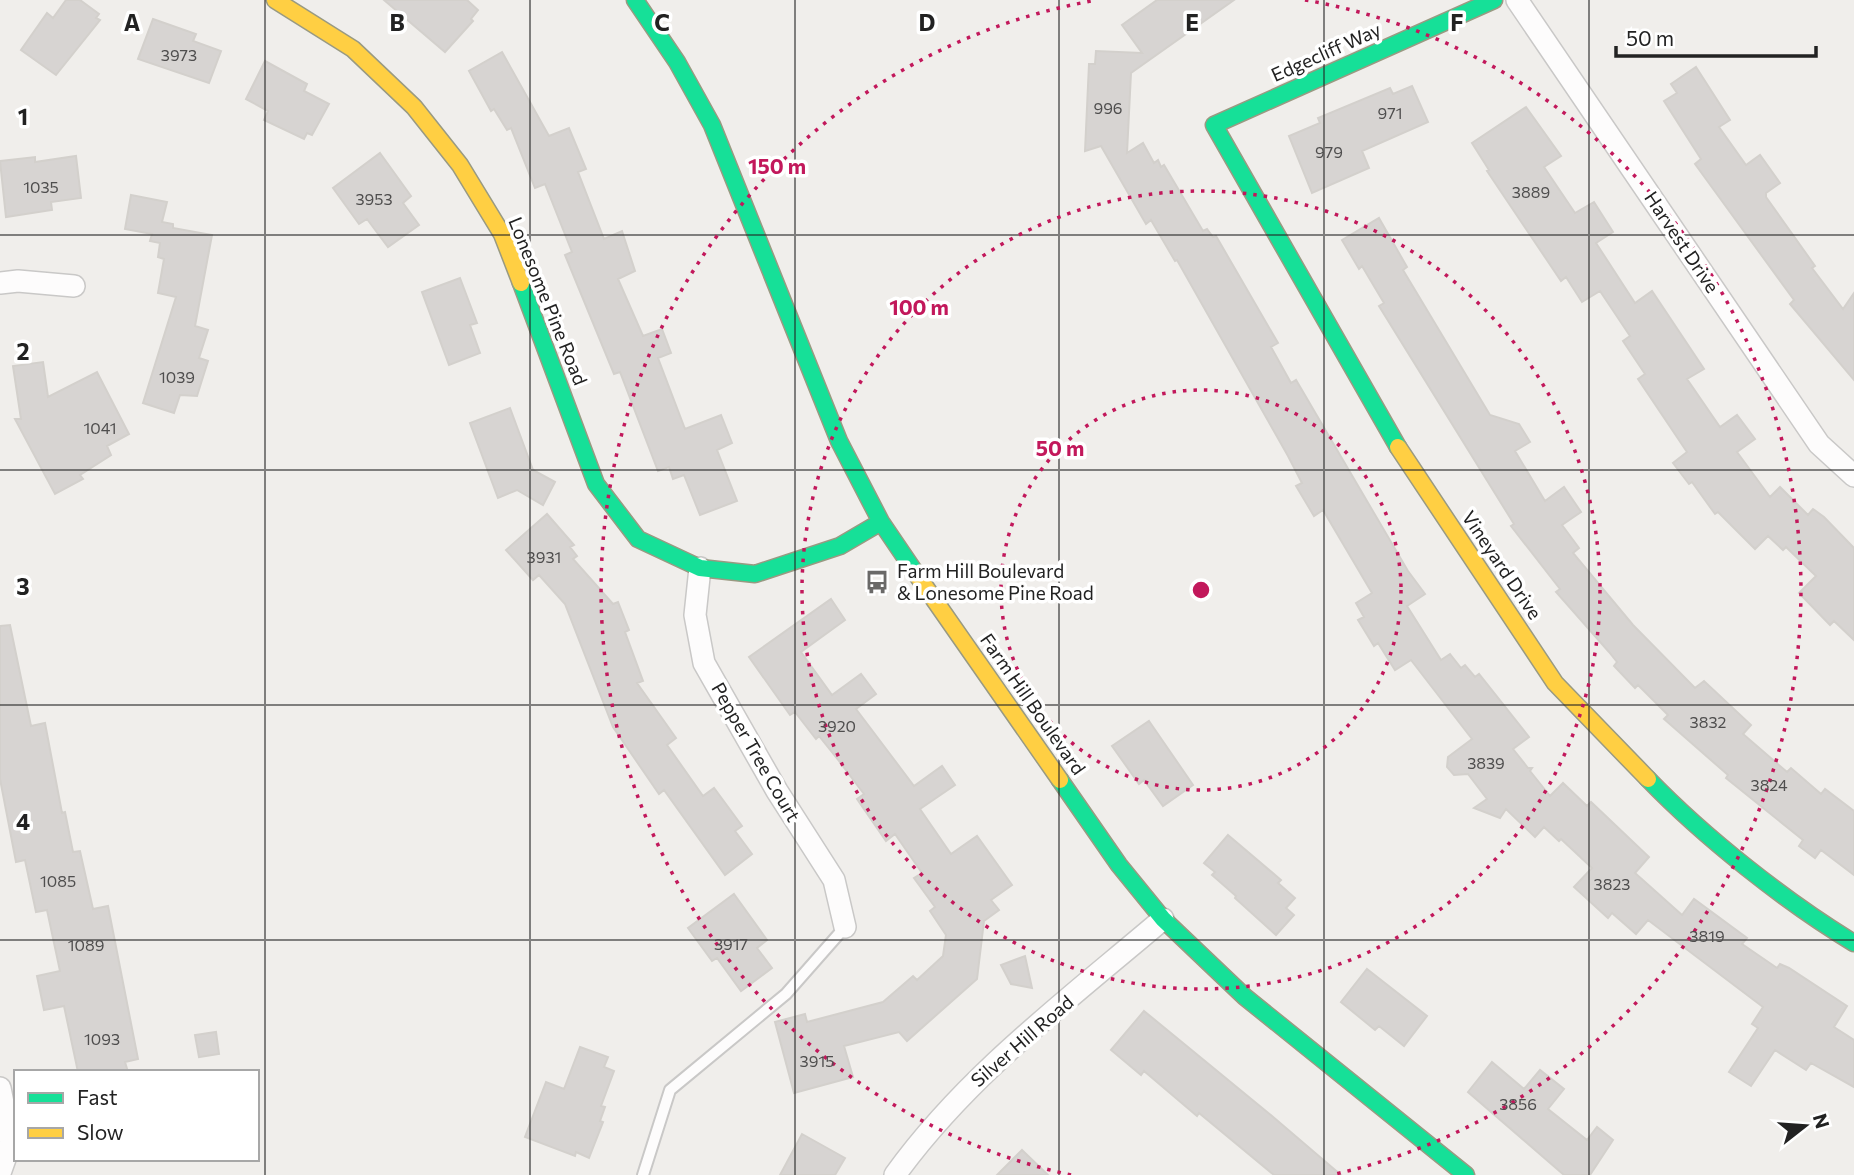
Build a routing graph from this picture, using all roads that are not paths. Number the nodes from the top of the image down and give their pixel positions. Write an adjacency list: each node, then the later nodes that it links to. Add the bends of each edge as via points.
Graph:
1 (275, 0): 10 (street, Lonesome Pine Road, via 353,49 414,107 460,165 502,234 596,484 638,539)
2 (635, 0): 9 (street, Farm Hill Boulevard, via 712,125 839,441)
3 (1494, 0): 5 (street, Edgecliff Way)
4 (1517, 0): 8 (street, Harvest Drive, via 1819,444)
5 (1214, 125): 13 (street, Vineyard Drive, via 1385,428 1555,683 1679,811 1821,923)
6 (0, 283): 7 (street)
7 (74, 286)
8 (1854, 476)
9 (881, 522): 10 (street, Lonesome Pine Road, via 840,545 755,574); 11 (street, Farm Hill Boulevard, via 1119,865)
10 (700, 568): 12 (street, Pepper Tree Court, via 695,615 704,663 834,880)
11 (1163, 919): 17 (street, Silver Hill Road, via 972,1084); 18 (street, Farm Hill Boulevard, via 1245,997)
12 (845, 927): 16 (lane, via 786,994 670,1090)
13 (1854, 943)
14 (0, 1088): 15 (street, via 11,1142)
15 (0, 1173)
16 (643, 1175)
17 (895, 1175)
18 (1466, 1175)

